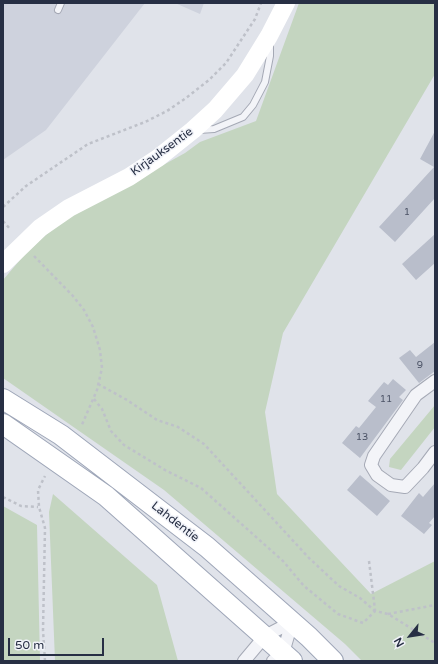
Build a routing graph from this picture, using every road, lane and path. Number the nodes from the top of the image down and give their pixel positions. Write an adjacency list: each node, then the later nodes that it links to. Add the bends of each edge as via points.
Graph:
1 (61, 3): 4 (lane)
2 (260, 3): 7 (path, via 255,19 226,63 186,98 145,122 88,144 26,186)
3 (286, 3): 5 (street, Kirjauksentie)
4 (58, 10)
5 (269, 36): 6 (street, Kirjauksentie, via 245,74 215,110); 6 (lane, via 270,56 265,82 253,105 243,117 214,129)
6 (193, 130): 11 (street, Kirjauksentie, via 129,177 70,208 40,228)
7 (3, 207)
8 (3, 221): 9 (path)
9 (11, 230)
10 (34, 256): 13 (path, via 73,296 93,327 102,368)
11 (3, 264)
12 (435, 382): 18 (street, via 416,395 374,456 371,465 377,475 391,485 405,487)
13 (98, 384): 15 (path); 24 (path, via 156,420 178,427 204,444 309,558 339,586 360,598)
14 (3, 399): 26 (main road, Lahdentie, via 61,435 164,513)
15 (94, 399): 17 (path); 24 (path, via 102,409 111,431 124,445 201,488 283,561 304,586 338,614 363,623)
16 (3, 424): 27 (main road, Lahdentie, via 106,496)
17 (81, 427)
18 (435, 452)
19 (45, 476): 21 (path, via 38,490)
20 (3, 498): 21 (path, via 22,506)
21 (39, 507): 30 (path, via 44,528 42,614)
22 (369, 561): 24 (path)
23 (435, 605): 25 (path)
24 (375, 611): 25 (path)
25 (388, 614): 28 (path)
26 (292, 622): 27 (street); 29 (street); 32 (main road, Lahdentie)
27 (265, 636): 29 (main road, Lahdentie); 31 (street)
28 (435, 643)
29 (283, 658)
30 (45, 661)
31 (244, 661)
32 (333, 661)

